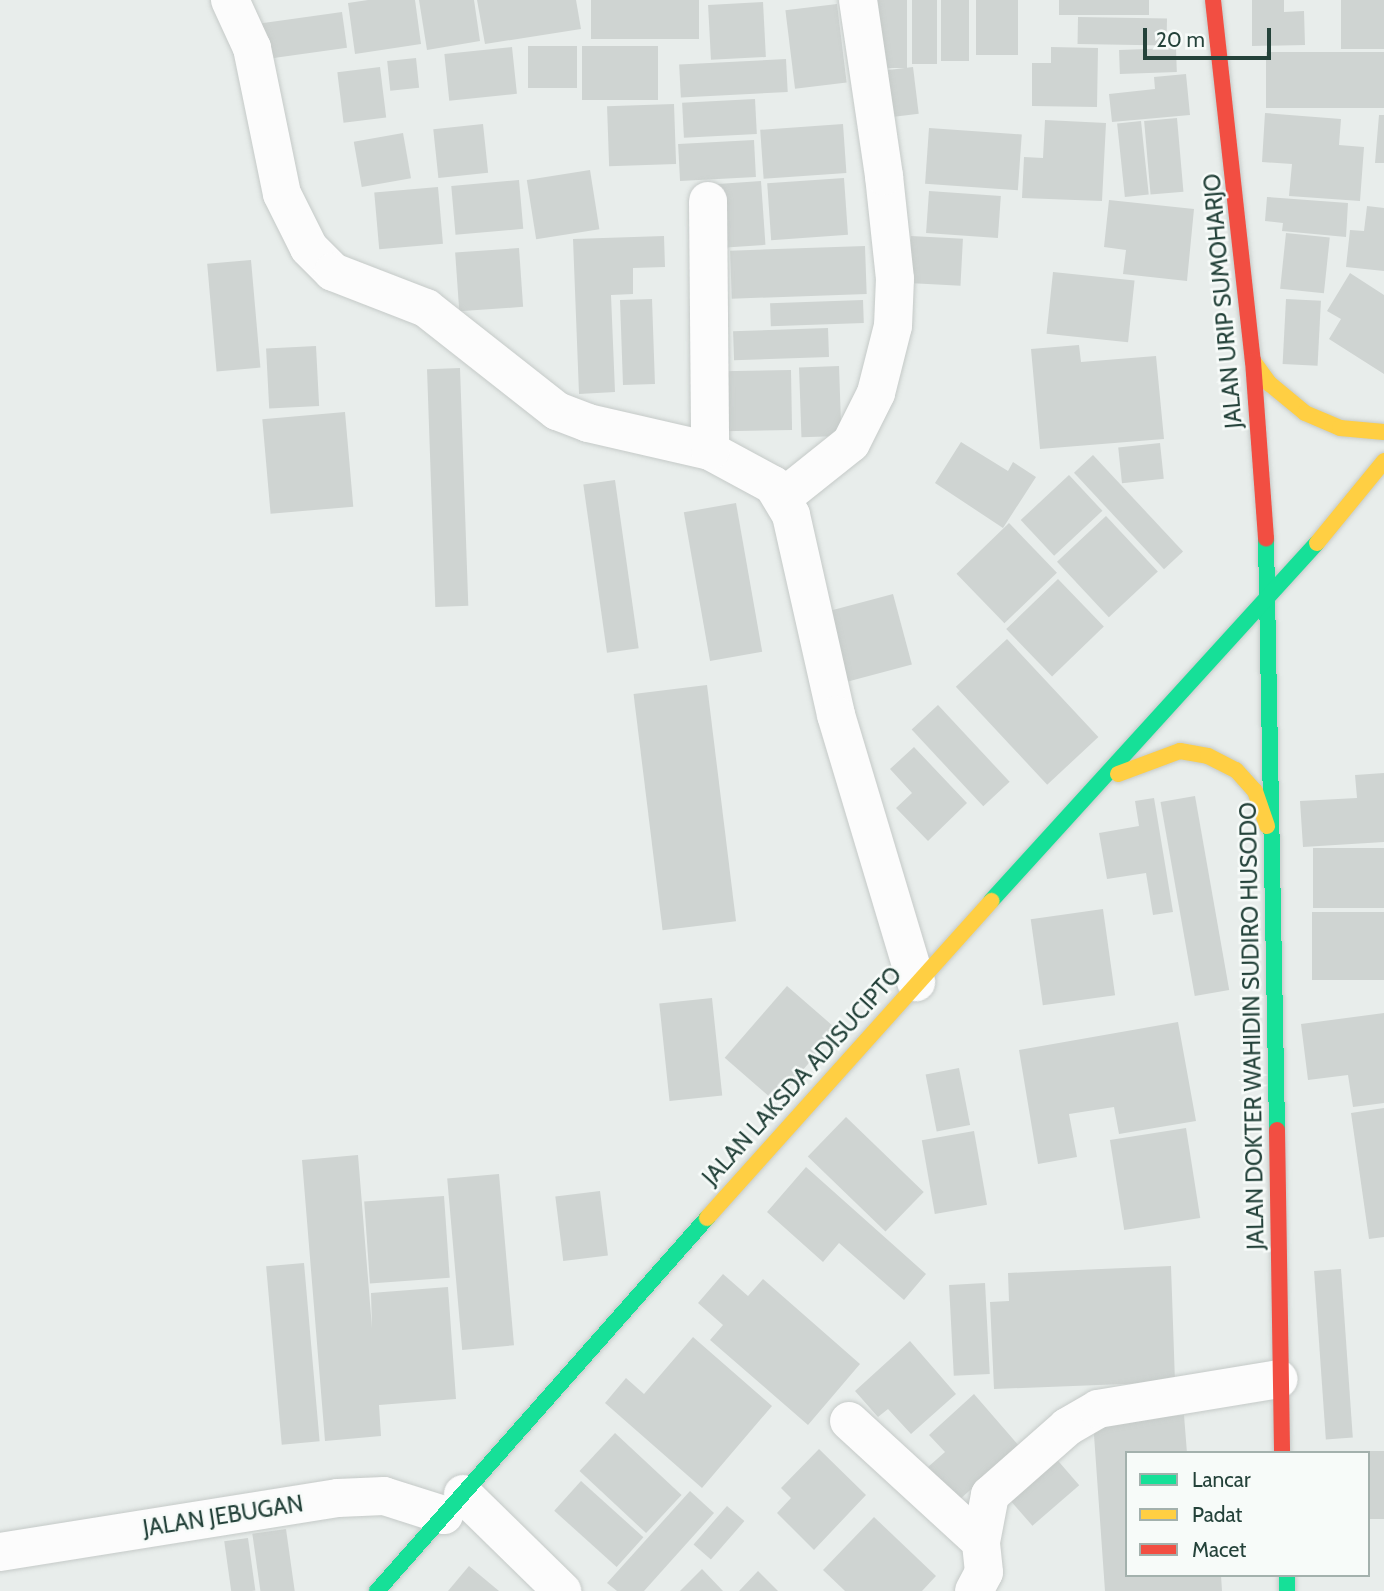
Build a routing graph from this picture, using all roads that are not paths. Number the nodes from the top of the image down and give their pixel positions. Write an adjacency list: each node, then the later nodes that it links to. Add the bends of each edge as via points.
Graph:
1 (230, 0): 7 (street, via 252,48 282,194 309,248 333,272 385,296 426,308 557,411 588,424)
2 (858, 0): 9 (street, via 884,176 895,279 893,326 876,393 851,443)
3 (1213, 0): 5 (main road, JALAN URIP SUMOHARJO)
4 (708, 201): 7 (street)
5 (1253, 361): 6 (main road, via 1270,384 1305,413 1340,428); 10 (main road, JALAN URIP SUMOHARJO)
6 (1384, 432)
7 (710, 451): 9 (street, via 773,485)
8 (1384, 461): 10 (main road, JALAN LAKSDA ADISUCIPTO)
9 (782, 498): 13 (street, via 791,515 871,841)
10 (1270, 599): 11 (main road, JALAN LAKSDA ADISUCIPTO); 12 (main road, JALAN DOKTER WAHIDIN SUDIRO HUSODO)
11 (1107, 779): 12 (main road, via 1162,755 1180,751 1208,756 1236,770 1255,791); 13 (main road, JALAN LAKSDA ADISUCIPTO)
12 (1272, 841): 14 (main road, JALAN DOKTER WAHIDIN SUDIRO HUSODO)
13 (916, 982): 17 (main road, JALAN LAKSDA ADISUCIPTO)
14 (1279, 1379): 16 (main road, JALAN DOKTER WAHIDIN SUDIRO HUSODO); 18 (street, via 1098,1409 1066,1427 990,1496)
15 (849, 1421): 18 (street)
16 (1282, 1451)
17 (454, 1505): 19 (street, JALAN JEBUGAN, via 391,1497 338,1498); 20 (main road, JALAN LAKSDA ADISUCIPTO); 21 (street)
18 (981, 1542): 22 (street, via 984,1572)
19 (0, 1552)
20 (377, 1591)
21 (562, 1591)
22 (974, 1591)

